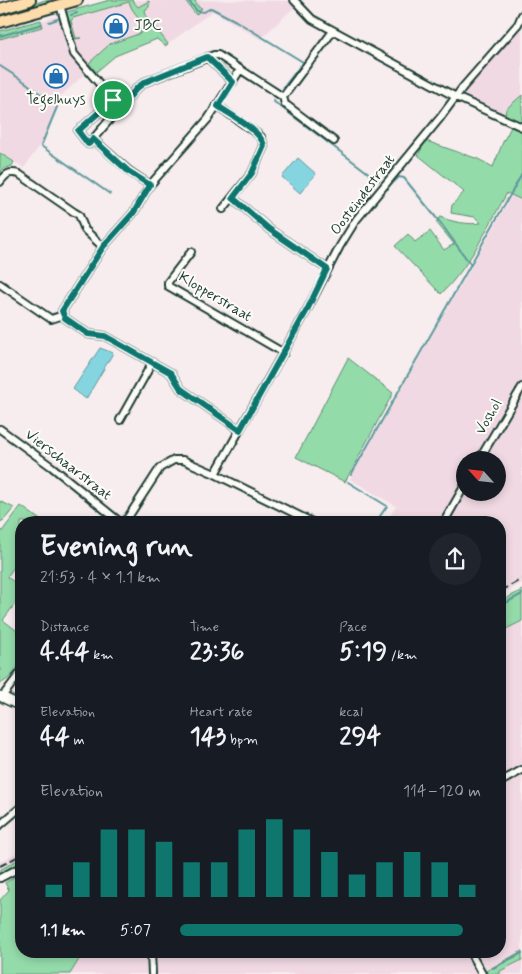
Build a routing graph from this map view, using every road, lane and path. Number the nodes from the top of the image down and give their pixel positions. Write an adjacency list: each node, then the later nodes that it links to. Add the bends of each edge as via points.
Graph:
1 (30, 0): 5 (main road)
2 (77, 0): 4 (main road)
3 (294, 0): 8 (street, via 312,19)
4 (60, 5): 7 (main road); 14 (street, via 74,54)
5 (0, 9)
6 (522, 15): 12 (street, Oosteindestraat, via 518,24)
7 (0, 22)
8 (333, 31): 12 (street); 13 (street)
9 (207, 57): 10 (street, via 218,55); 11 (street); 16 (street, via 145,82)
10 (240, 70): 11 (street); 13 (street)
11 (233, 82): 15 (street)
12 (456, 97): 17 (street); 26 (street, Oosteindestraat, via 356,220)
13 (283, 98): 19 (street, via 285,104)
14 (113, 100): 16 (street); 18 (street, via 78,131 88,144)
15 (218, 106): 21 (street); 22 (street, via 256,133 264,146 252,173)
16 (120, 108): 18 (street)
17 (522, 127)
18 (93, 139): 21 (street, via 128,171)
19 (334, 141)
20 (0, 182): 24 (street, via 7,174 19,174 79,215 85,230)
21 (150, 185): 24 (street, via 134,212)
22 (233, 198): 23 (street); 26 (street, via 269,229)
23 (223, 209)
24 (103, 247): 28 (street, via 64,306)
25 (191, 252): 29 (street, Klopperstraat, via 168,286)
26 (327, 269): 29 (street, Oosteindestraat)
27 (0, 284): 28 (street, via 51,319)
28 (63, 315): 30 (street, via 88,334 105,336)
29 (284, 352): 34 (street, Oosteindestraat)
30 (152, 363): 32 (street); 34 (street, via 171,373 181,389)
31 (522, 387): 35 (street, Voshol)
32 (120, 420)
33 (0, 428): 38 (street, Vierschaarstraat)
34 (240, 430): 36 (street, Oosteindestraat)
35 (484, 451)
36 (215, 474): 39 (street, via 183,460 166,463 146,487); 40 (street)
37 (456, 501): 41 (street)
38 (113, 516)
39 (129, 516)
40 (300, 516)
41 (447, 516)
42 (15, 679): 43 (street)
43 (1, 696): 44 (street)
44 (15, 703)
45 (522, 770): 46 (street)
46 (506, 779)
47 (15, 812): 48 (street)
48 (0, 825)
49 (15, 870): 50 (street)
50 (0, 878)
51 (151, 958): 53 (street)
52 (473, 958): 54 (street)
53 (152, 974)
54 (482, 974)

